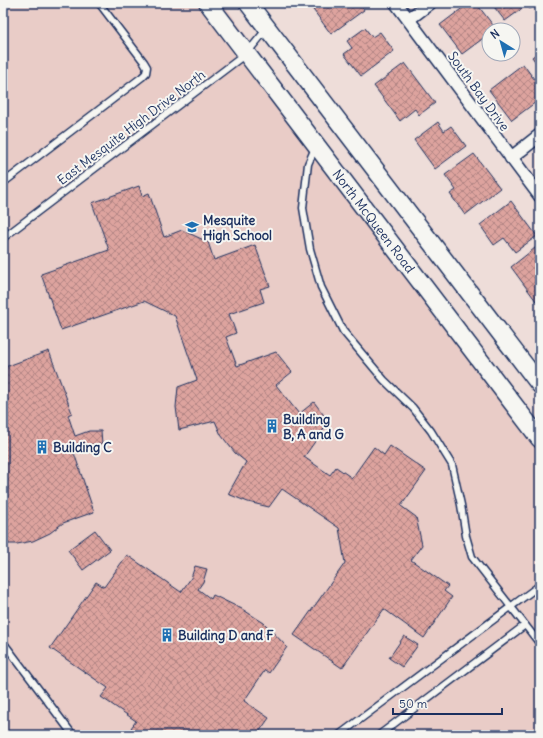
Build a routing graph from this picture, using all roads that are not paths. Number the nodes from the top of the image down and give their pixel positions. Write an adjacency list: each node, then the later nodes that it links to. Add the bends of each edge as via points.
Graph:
1 (99, 3): 12 (lane, via 144,62 147,67 146,73)
2 (208, 3): 8 (main road, North McQueen Road)
3 (248, 3): 7 (main road)
4 (396, 3): 6 (street, South Bay Drive)
5 (430, 3): 6 (street)
6 (408, 19): 11 (street, South Bay Drive)
7 (267, 28): 8 (lane, East Mesquite High Drive North); 15 (main road)
8 (247, 53): 10 (main road, North McQueen Road); 14 (lane, East Mesquite High Drive North)
9 (540, 135): 11 (street)
10 (316, 144): 16 (main road, North McQueen Road); 18 (lane, via 308,164 303,208 310,249 321,287 343,331 384,380 413,408 452,465 472,557)
11 (510, 158): 13 (street, South Bay Drive)
12 (3, 183)
13 (540, 196)
14 (3, 238)
15 (540, 385)
16 (540, 439)
17 (540, 585): 18 (lane)
18 (512, 607): 19 (lane); 23 (lane)
19 (526, 625): 21 (lane); 24 (lane)
20 (3, 642): 22 (lane)
21 (540, 644)
22 (73, 735)
23 (339, 735)
24 (380, 735)

